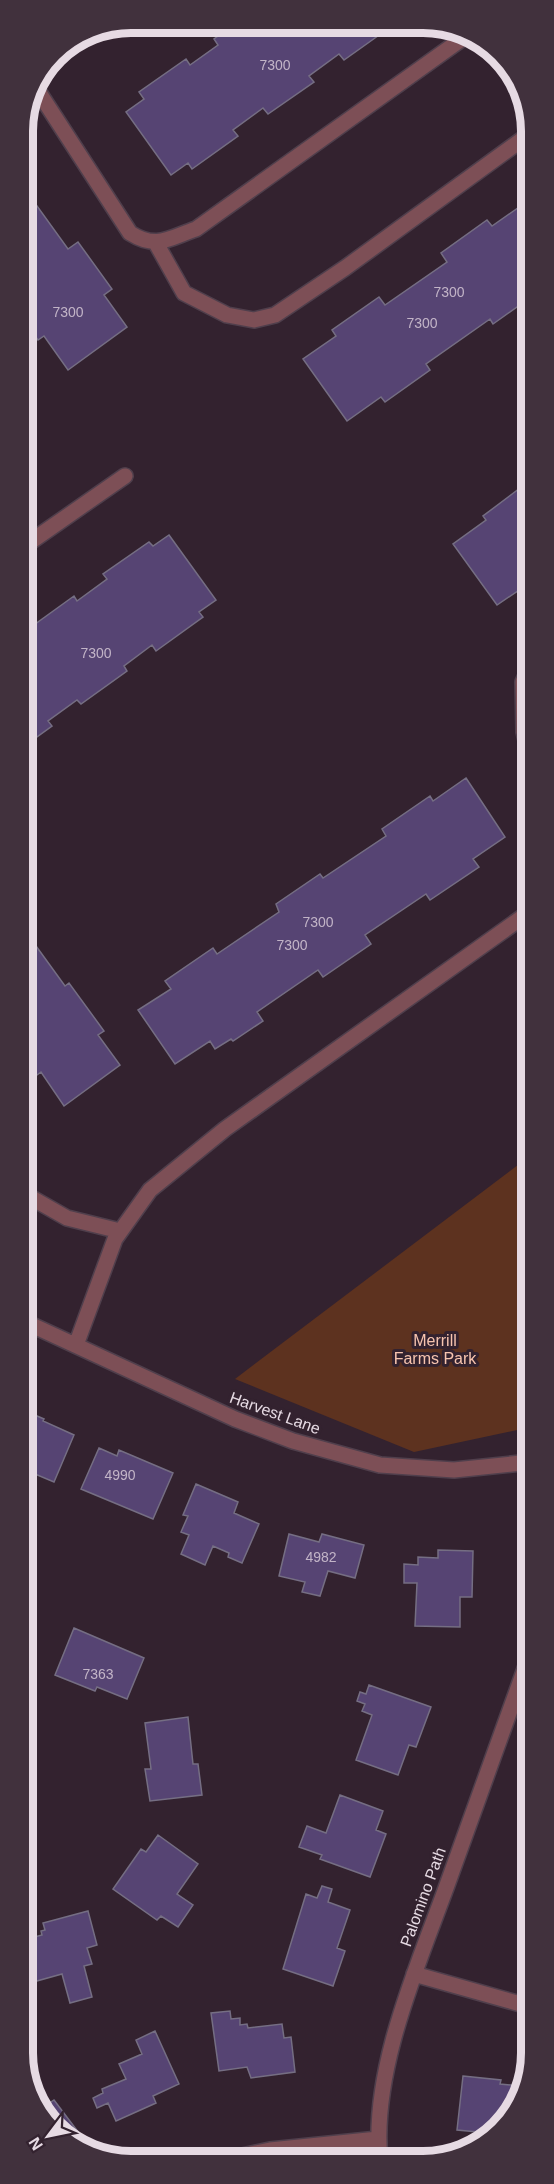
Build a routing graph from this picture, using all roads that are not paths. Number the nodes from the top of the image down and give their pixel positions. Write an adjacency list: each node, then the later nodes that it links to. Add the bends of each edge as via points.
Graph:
1 (461, 40): 4 (street, via 196,229)
2 (40, 94): 4 (street, via 130,233 142,241)
3 (521, 141): 4 (street, via 274,315 254,320 227,315 184,293)
4 (156, 243)
5 (125, 476): 6 (street)
6 (33, 541)
7 (521, 918): 9 (street, via 225,1129 150,1190)
8 (33, 1199): 9 (street, via 66,1218)
9 (120, 1231): 11 (street)
10 (33, 1326): 11 (street, Harvest Lane)
11 (76, 1345): 12 (street, Harvest Lane, via 235,1419 293,1441 380,1465 454,1470)
12 (521, 1463)
13 (521, 1680): 14 (street, Palomino Path)
14 (414, 1974): 15 (street); 16 (street, Palomino Path, via 386,2067)
15 (521, 2004)
16 (378, 2139): 17 (street); 18 (street, Palomino Path)
17 (265, 2151)
18 (379, 2151)

